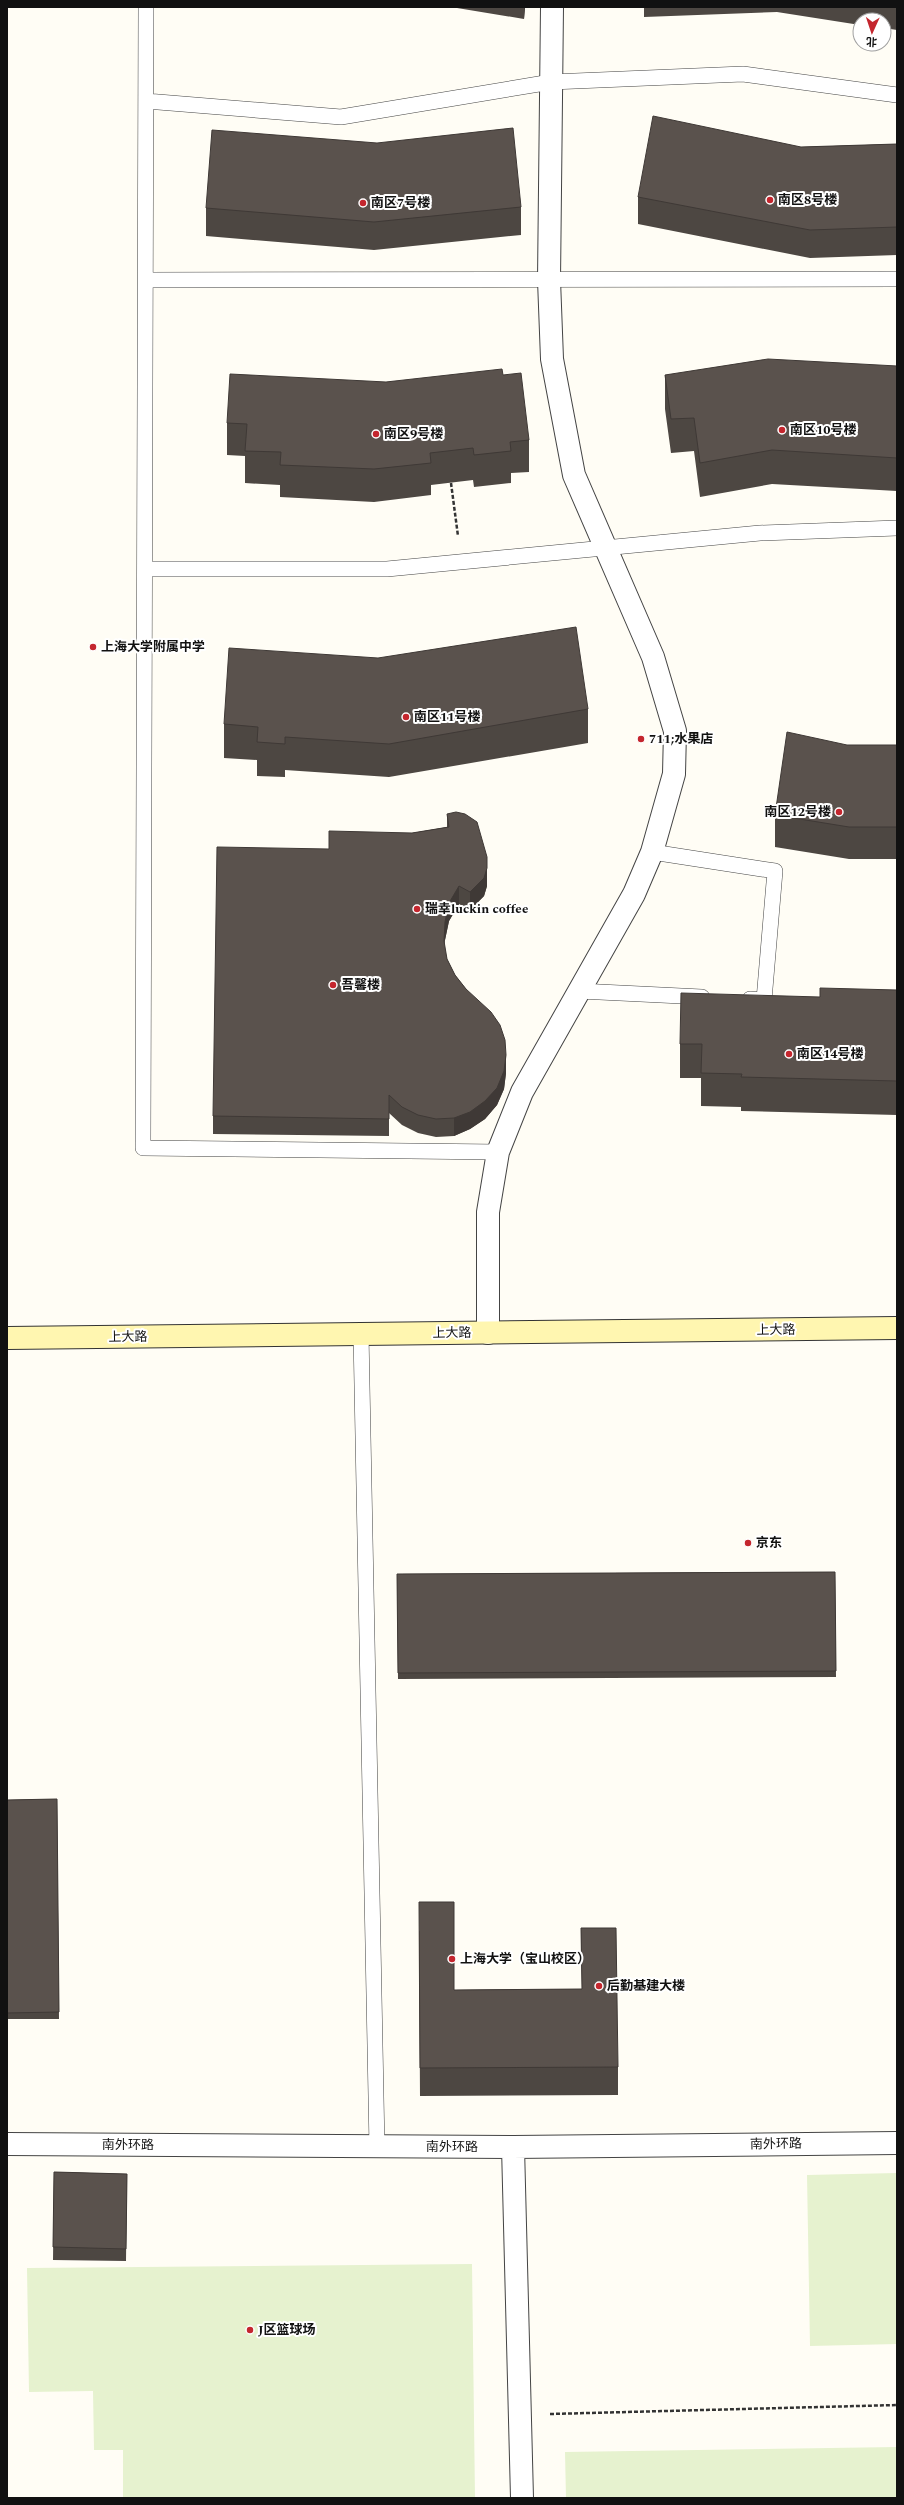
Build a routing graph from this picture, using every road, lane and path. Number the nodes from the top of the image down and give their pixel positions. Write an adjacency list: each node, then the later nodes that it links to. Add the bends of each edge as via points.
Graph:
1 (146, 7): 5 (lane)
2 (552, 7): 3 (street)
3 (551, 82): 4 (lane, via 743,74); 5 (lane, via 341,117); 8 (street)
4 (897, 95)
5 (146, 101): 7 (lane)
6 (897, 279): 8 (lane)
7 (146, 280): 8 (lane); 13 (lane)
8 (549, 280): 11 (street, via 552,359 574,475)
9 (451, 483): 12 (path)
10 (897, 528): 11 (lane, via 760,533)
11 (606, 547): 12 (lane); 14 (street, via 653,657 675,731 674,774)
12 (461, 562): 13 (lane, via 388,569)
13 (145, 569): 18 (lane, via 143,1148)
14 (652, 852): 15 (street, via 634,894); 17 (lane, via 775,871 764,1000)
15 (579, 991): 16 (lane); 18 (street, via 522,1092)
16 (718, 998)
17 (733, 998)
18 (498, 1152): 20 (street, via 488,1212)
19 (897, 1328): 20 (street, 上大路)
20 (488, 1333): 21 (street, 上大路)
21 (361, 1334): 22 (street, 上大路); 25 (lane)
22 (7, 1338)
23 (897, 2143): 26 (street, 南外环路)
24 (7, 2144): 25 (street, 南外环路)
25 (377, 2147): 26 (street, 南外环路)
26 (513, 2147): 28 (street)
27 (897, 2405): 28 (path)
28 (520, 2415): 29 (street)
29 (522, 2498)

